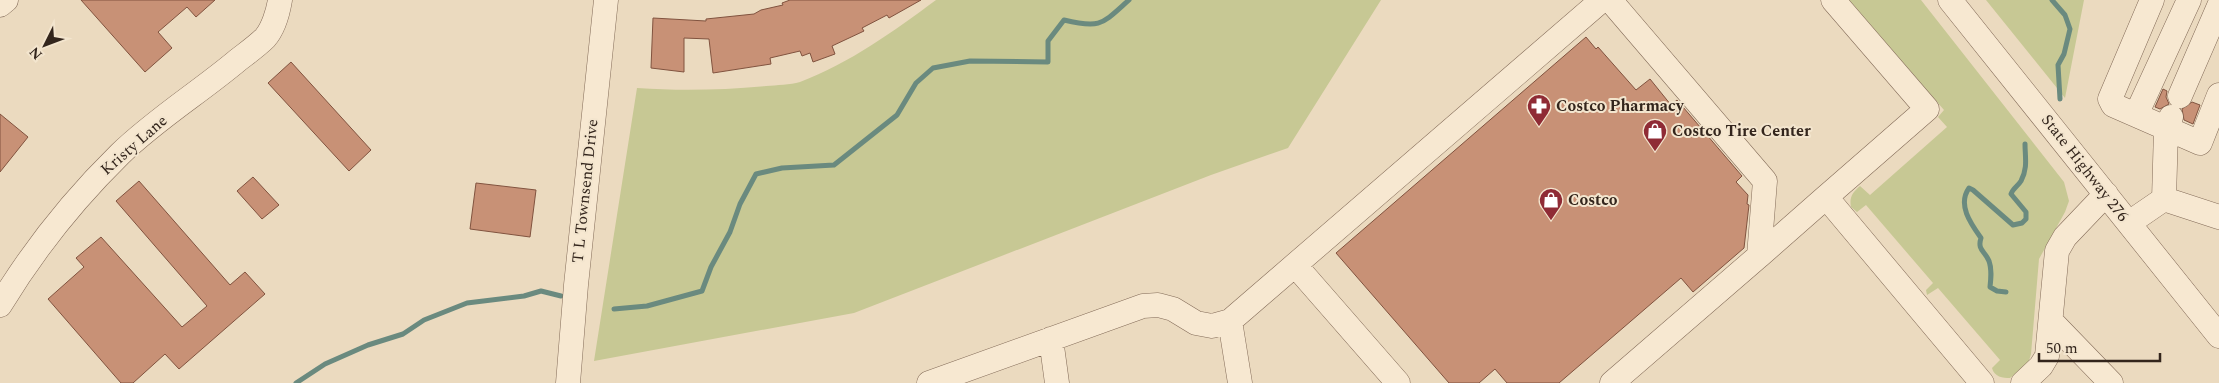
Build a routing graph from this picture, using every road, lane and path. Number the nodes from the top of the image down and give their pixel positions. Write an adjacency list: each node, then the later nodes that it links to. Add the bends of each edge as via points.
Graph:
1 (6, 0): 10 (street)
2 (280, 0): 22 (street, Kristy Lane, via 279,10 266,37 144,133 84,191 25,264)
3 (606, 0): 28 (street, T L Townsend Drive)
4 (1602, 0): 21 (street)
5 (1610, 0): 20 (street, via 1766,181)
6 (1833, 0): 16 (street, via 1927,109)
7 (1950, 0): 15 (street, State Highway 276)
8 (2152, 0): 14 (street, via 2110,99 2113,105)
9 (2189, 0): 14 (street)
10 (0, 5)
11 (2219, 6): 13 (street)
12 (2219, 95): 13 (street, via 2200,143)
13 (2173, 113): 14 (street); 17 (street)
14 (2136, 115)
15 (2106, 194): 19 (street, State Highway 276); 24 (street, via 2064,237 2057,251)
16 (1826, 197): 20 (street); 34 (street)
17 (2164, 199): 18 (street); 19 (street)
18 (2219, 216)
19 (2129, 223): 25 (street, State Highway 276)
20 (1759, 256): 33 (street)
21 (1295, 265): 23 (street); 32 (street)
22 (0, 305)
23 (1230, 320): 26 (street, via 1212,326 1196,322 1173,309 1143,306); 31 (street)
24 (2052, 322): 35 (street, via 2047,356); 36 (street)
25 (2219, 336)
26 (1051, 339): 27 (street); 30 (street)
27 (984, 373): 29 (street)
28 (568, 383)
29 (929, 383)
30 (1057, 383)
31 (1240, 383)
32 (1398, 383)
33 (1612, 383)
34 (1982, 383)
35 (2023, 383)
36 (2111, 383)

